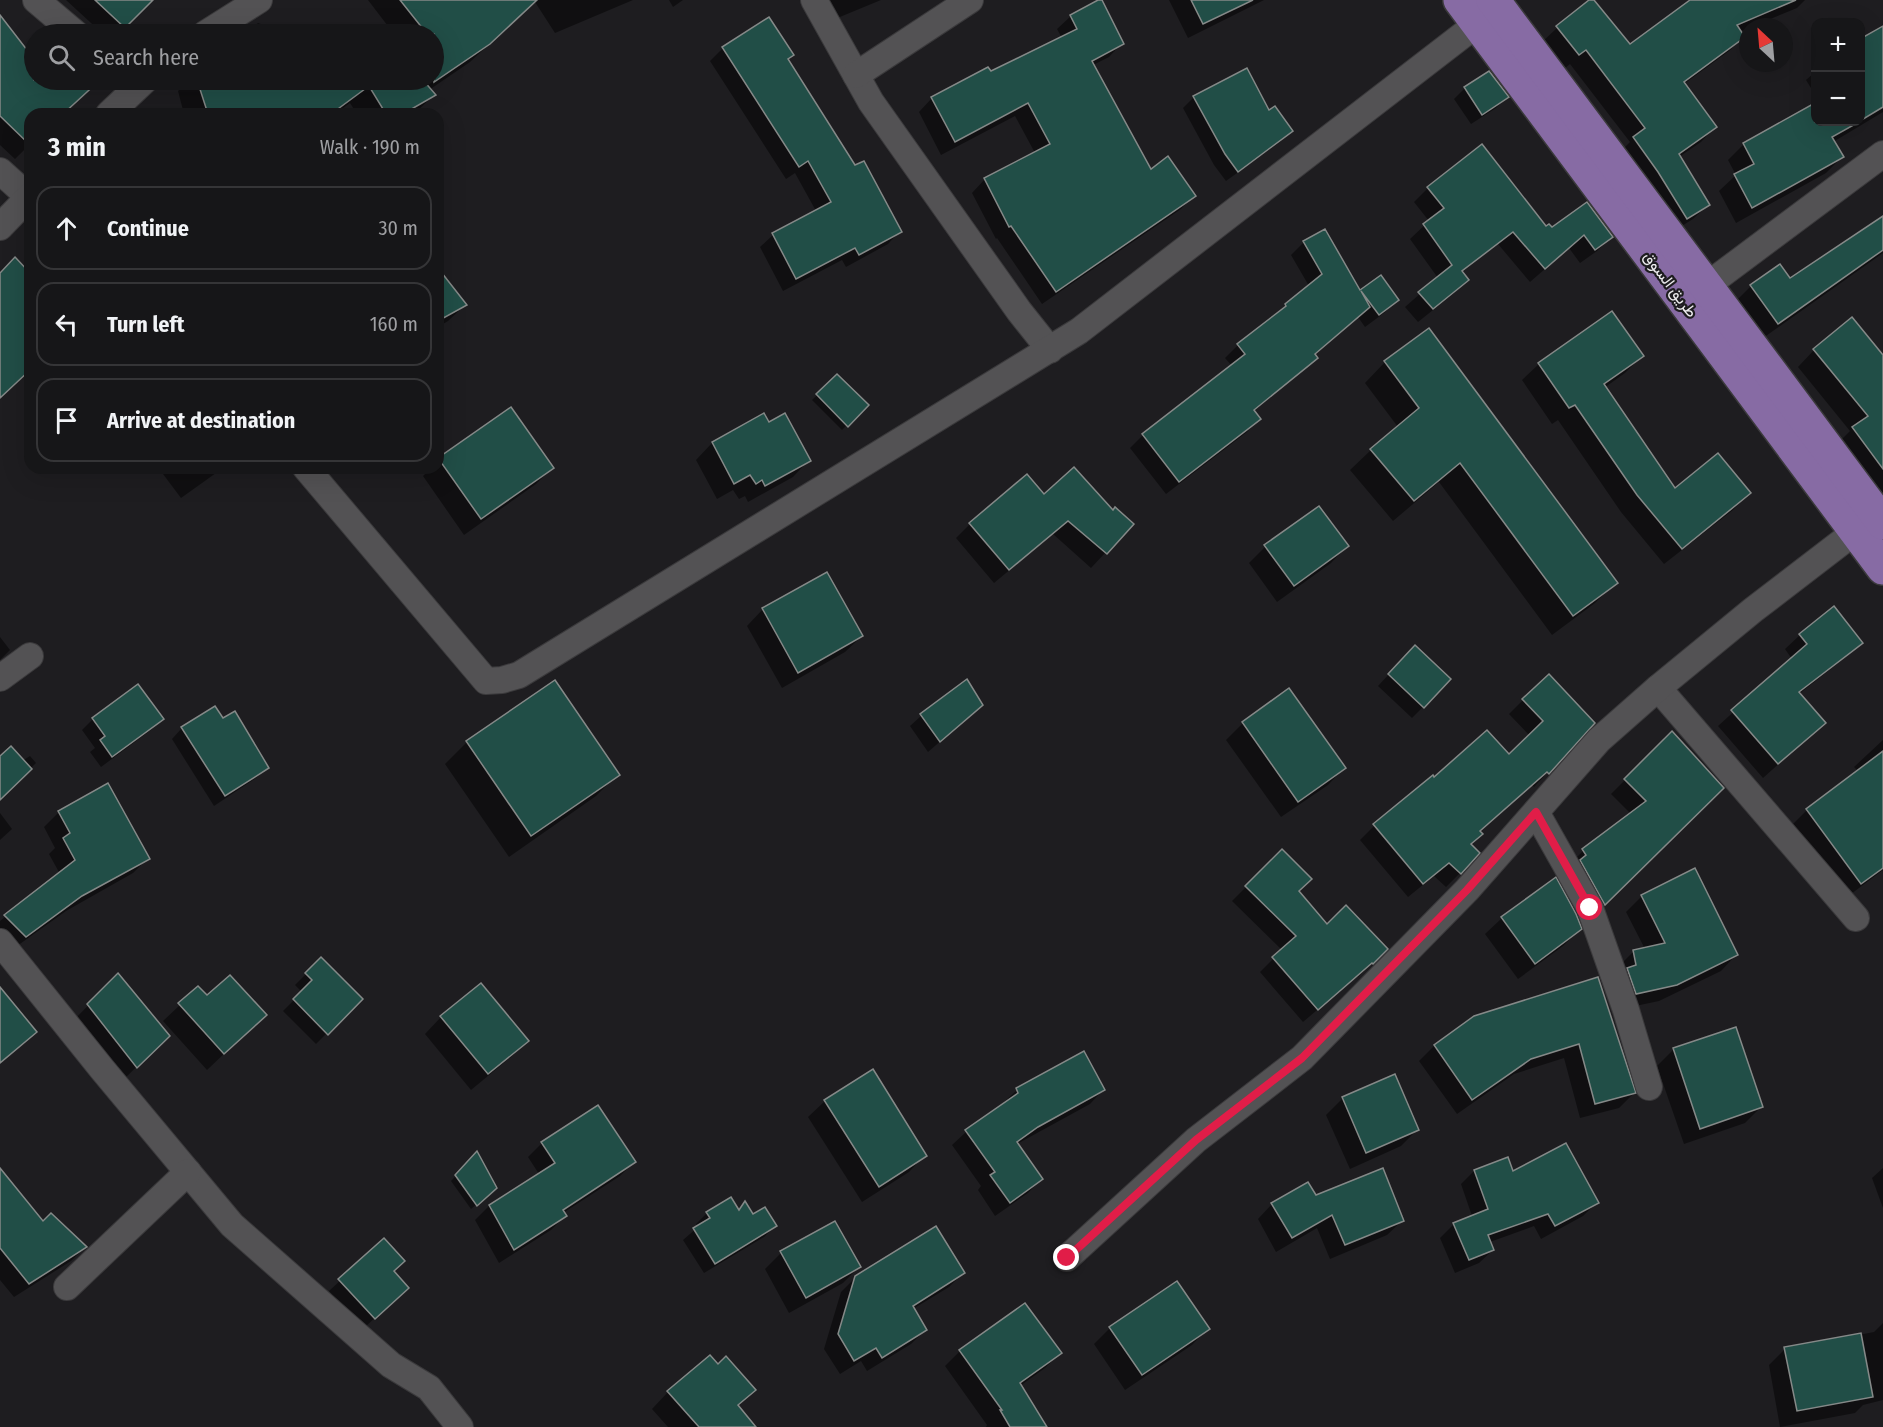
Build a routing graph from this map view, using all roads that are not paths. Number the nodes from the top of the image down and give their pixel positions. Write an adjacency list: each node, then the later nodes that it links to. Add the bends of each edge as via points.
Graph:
1 (36, 0): 6 (street)
2 (258, 0): 7 (street)
3 (814, 0): 8 (street)
4 (970, 0): 8 (street)
5 (1477, 8): 16 (main road, طريق السوق); 17 (street, via 1079,331); 19 (main road, طريق السوق)
6 (64, 24)
7 (221, 24)
8 (856, 75): 17 (street, via 871,102)
9 (130, 90): 10 (street)
10 (114, 108)
11 (1883, 154): 16 (street)
12 (0, 171): 13 (street)
13 (24, 192)
14 (24, 203): 15 (street)
15 (0, 227)
16 (1706, 286): 19 (main road, طريق السوق)
17 (1050, 350): 18 (street, via 519,675 502,680 486,681)
18 (311, 474)
19 (1869, 527): 20 (main road, طريق السوق); 23 (street, via 1753,610)
20 (1883, 568)
21 (30, 656): 22 (street)
22 (0, 678)
23 (1658, 688): 24 (street, via 1599,740); 25 (street)
24 (1536, 812): 27 (street, via 1590,908); 29 (street, via 1467,890 1302,1058 1196,1140)
25 (1856, 918)
26 (0, 942): 28 (street)
27 (1649, 1087)
28 (188, 1172): 30 (street); 31 (street, via 232,1225 391,1365 429,1389)
29 (1067, 1258)
30 (68, 1287)
31 (460, 1427)

